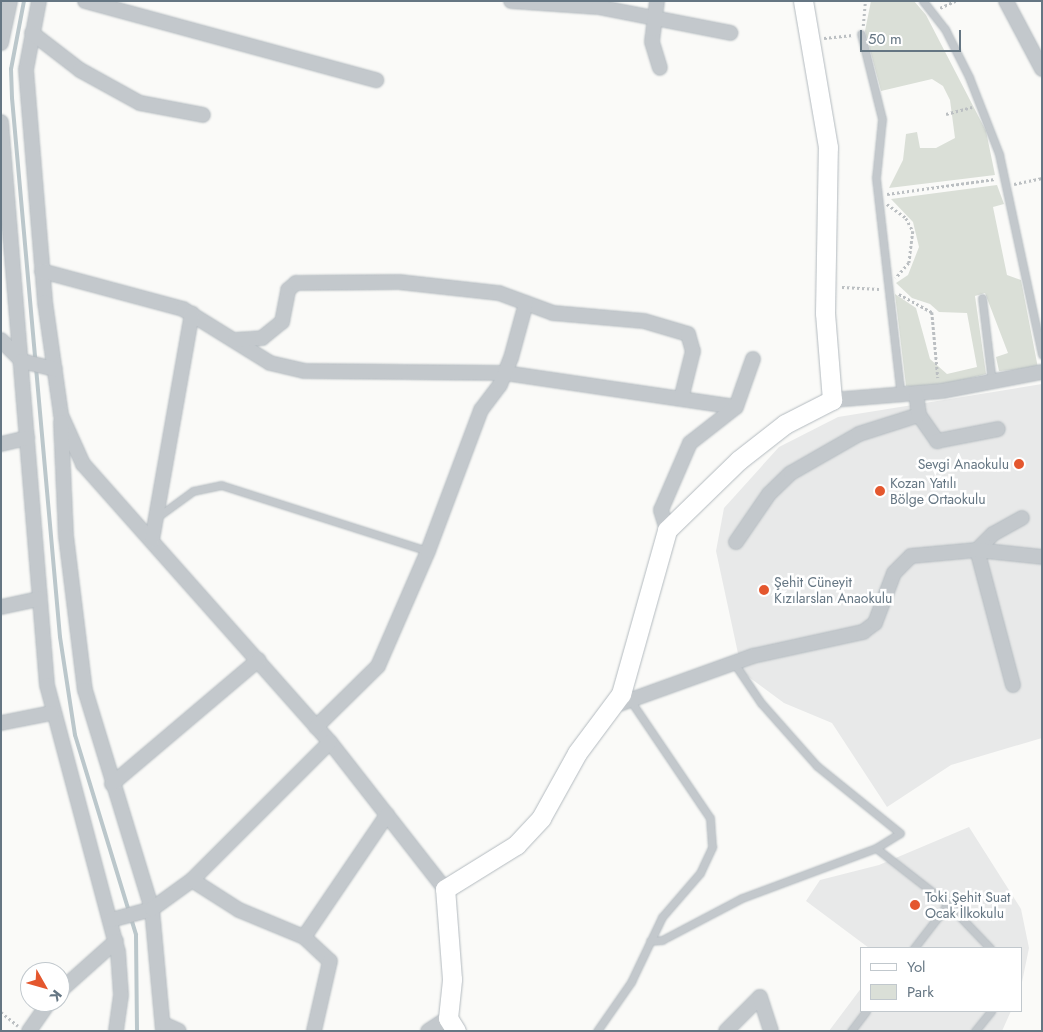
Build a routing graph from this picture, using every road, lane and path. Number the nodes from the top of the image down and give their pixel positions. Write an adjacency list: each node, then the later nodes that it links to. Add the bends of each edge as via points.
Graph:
1 (10, 1): 17 (street)
2 (39, 1): 13 (street)
3 (85, 1): 20 (street)
4 (511, 1): 12 (street, via 598,6)
5 (657, 1): 12 (street)
6 (803, 1): 16 (street)
7 (864, 1): 15 (path)
8 (923, 1): 11 (lane)
9 (955, 1): 11 (path)
10 (1006, 1): 19 (street)
11 (932, 13): 21 (lane, via 945,29)
12 (655, 21): 14 (street); 18 (street, via 652,42)
13 (32, 33): 23 (street, via 80,70 133,100 164,110); 28 (street, via 26,70)
14 (730, 33)
15 (860, 34): 16 (path); 27 (lane, via 882,119)
16 (810, 40): 46 (street, via 828,147 825,286)
17 (1, 43)
18 (660, 68)
19 (1042, 69)
20 (376, 80)
21 (981, 105): 22 (path); 26 (lane)
22 (946, 114)
23 (203, 115)
24 (1, 122): 37 (street)
25 (1042, 178): 26 (path)
26 (1005, 182): 27 (path); 35 (lane)
27 (878, 195): 29 (lane)
28 (42, 272): 32 (street); 38 (street)
29 (888, 284): 42 (path, via 904,299 932,312 940,371); 44 (lane)
30 (982, 298): 41 (lane)
31 (526, 303): 34 (street, via 499,294 399,282 296,283 288,290 282,322 262,338); 40 (street); 45 (street, via 554,313 644,321 688,334 693,351)
32 (192, 314): 34 (street); 53 (street)
33 (1, 340): 37 (street)
34 (235, 340): 40 (street, via 270,363 304,371)
35 (1042, 354)
36 (752, 359): 47 (street)
37 (22, 361): 38 (street); 51 (street)
38 (55, 369): 48 (street)
39 (1042, 372): 41 (street)
40 (505, 373): 45 (street); 59 (street, via 482,410)
41 (992, 382): 42 (street)
42 (935, 392): 43 (street)
43 (916, 394): 44 (street); 49 (street)
44 (901, 396): 46 (street)
45 (681, 399): 47 (street)
46 (832, 400): 55 (street, via 785,424 747,454)
47 (736, 408): 55 (street, via 690,443 661,510)
48 (61, 415): 56 (street, via 83,464); 71 (street, via 66,536 85,690)
49 (918, 415): 50 (street, via 937,441); 57 (street, via 859,434 791,472 769,494)
50 (998, 429)
51 (27, 438): 52 (street); 61 (street)
52 (1, 444)
53 (156, 518): 56 (street); 59 (lane, via 194,491 221,485)
54 (1022, 518): 58 (street, via 993,534)
55 (667, 530): 66 (street, via 621,694)
56 (152, 540): 63 (street)
57 (736, 542)
58 (977, 550): 60 (street); 64 (street, via 911,556 894,573 874,623 863,632); 65 (street)
59 (428, 551): 69 (street, via 378,666)
60 (1042, 558)
61 (40, 600): 62 (street); 67 (street)
62 (1, 607)
63 (258, 660): 69 (street); 71 (street)
64 (734, 663): 66 (street); 73 (lane, via 760,704 817,766 900,833)
65 (1013, 685)
66 (622, 703): 75 (street, via 577,753 542,818 516,845); 81 (lane, via 712,828 706,865 670,906)
67 (52, 713): 68 (street); 78 (street)
68 (1, 723)
69 (316, 727): 70 (street)
70 (330, 742): 72 (street); 74 (street)
71 (112, 784): 77 (street)
72 (387, 815): 75 (street); 79 (street)
73 (876, 848): 76 (lane); 81 (lane, via 742,898 662,940)
74 (192, 880): 77 (street); 79 (street, via 239,910)
75 (445, 889): 89 (street)
76 (948, 904): 82 (lane); 83 (lane)
77 (152, 909): 78 (street); 90 (street)
78 (111, 920): 80 (street)
79 (304, 937): 95 (street, via 330,961)
80 (116, 941): 84 (street); 94 (street, via 121,995)
81 (650, 942): 97 (lane, via 631,982)
82 (915, 947)
83 (989, 947)
84 (70, 982)
85 (1, 1012): 92 (path)
86 (42, 1012): 93 (street)
87 (865, 1012): 99 (lane)
88 (990, 1012): 100 (lane)
89 (452, 1025): 96 (street)
90 (169, 1029)
91 (771, 1030): 98 (street, via 760,997)
92 (23, 1031)
93 (29, 1031)
94 (116, 1031)
95 (314, 1031)
96 (428, 1031)
97 (597, 1031)
98 (726, 1031)
99 (851, 1031)
100 (975, 1031)

